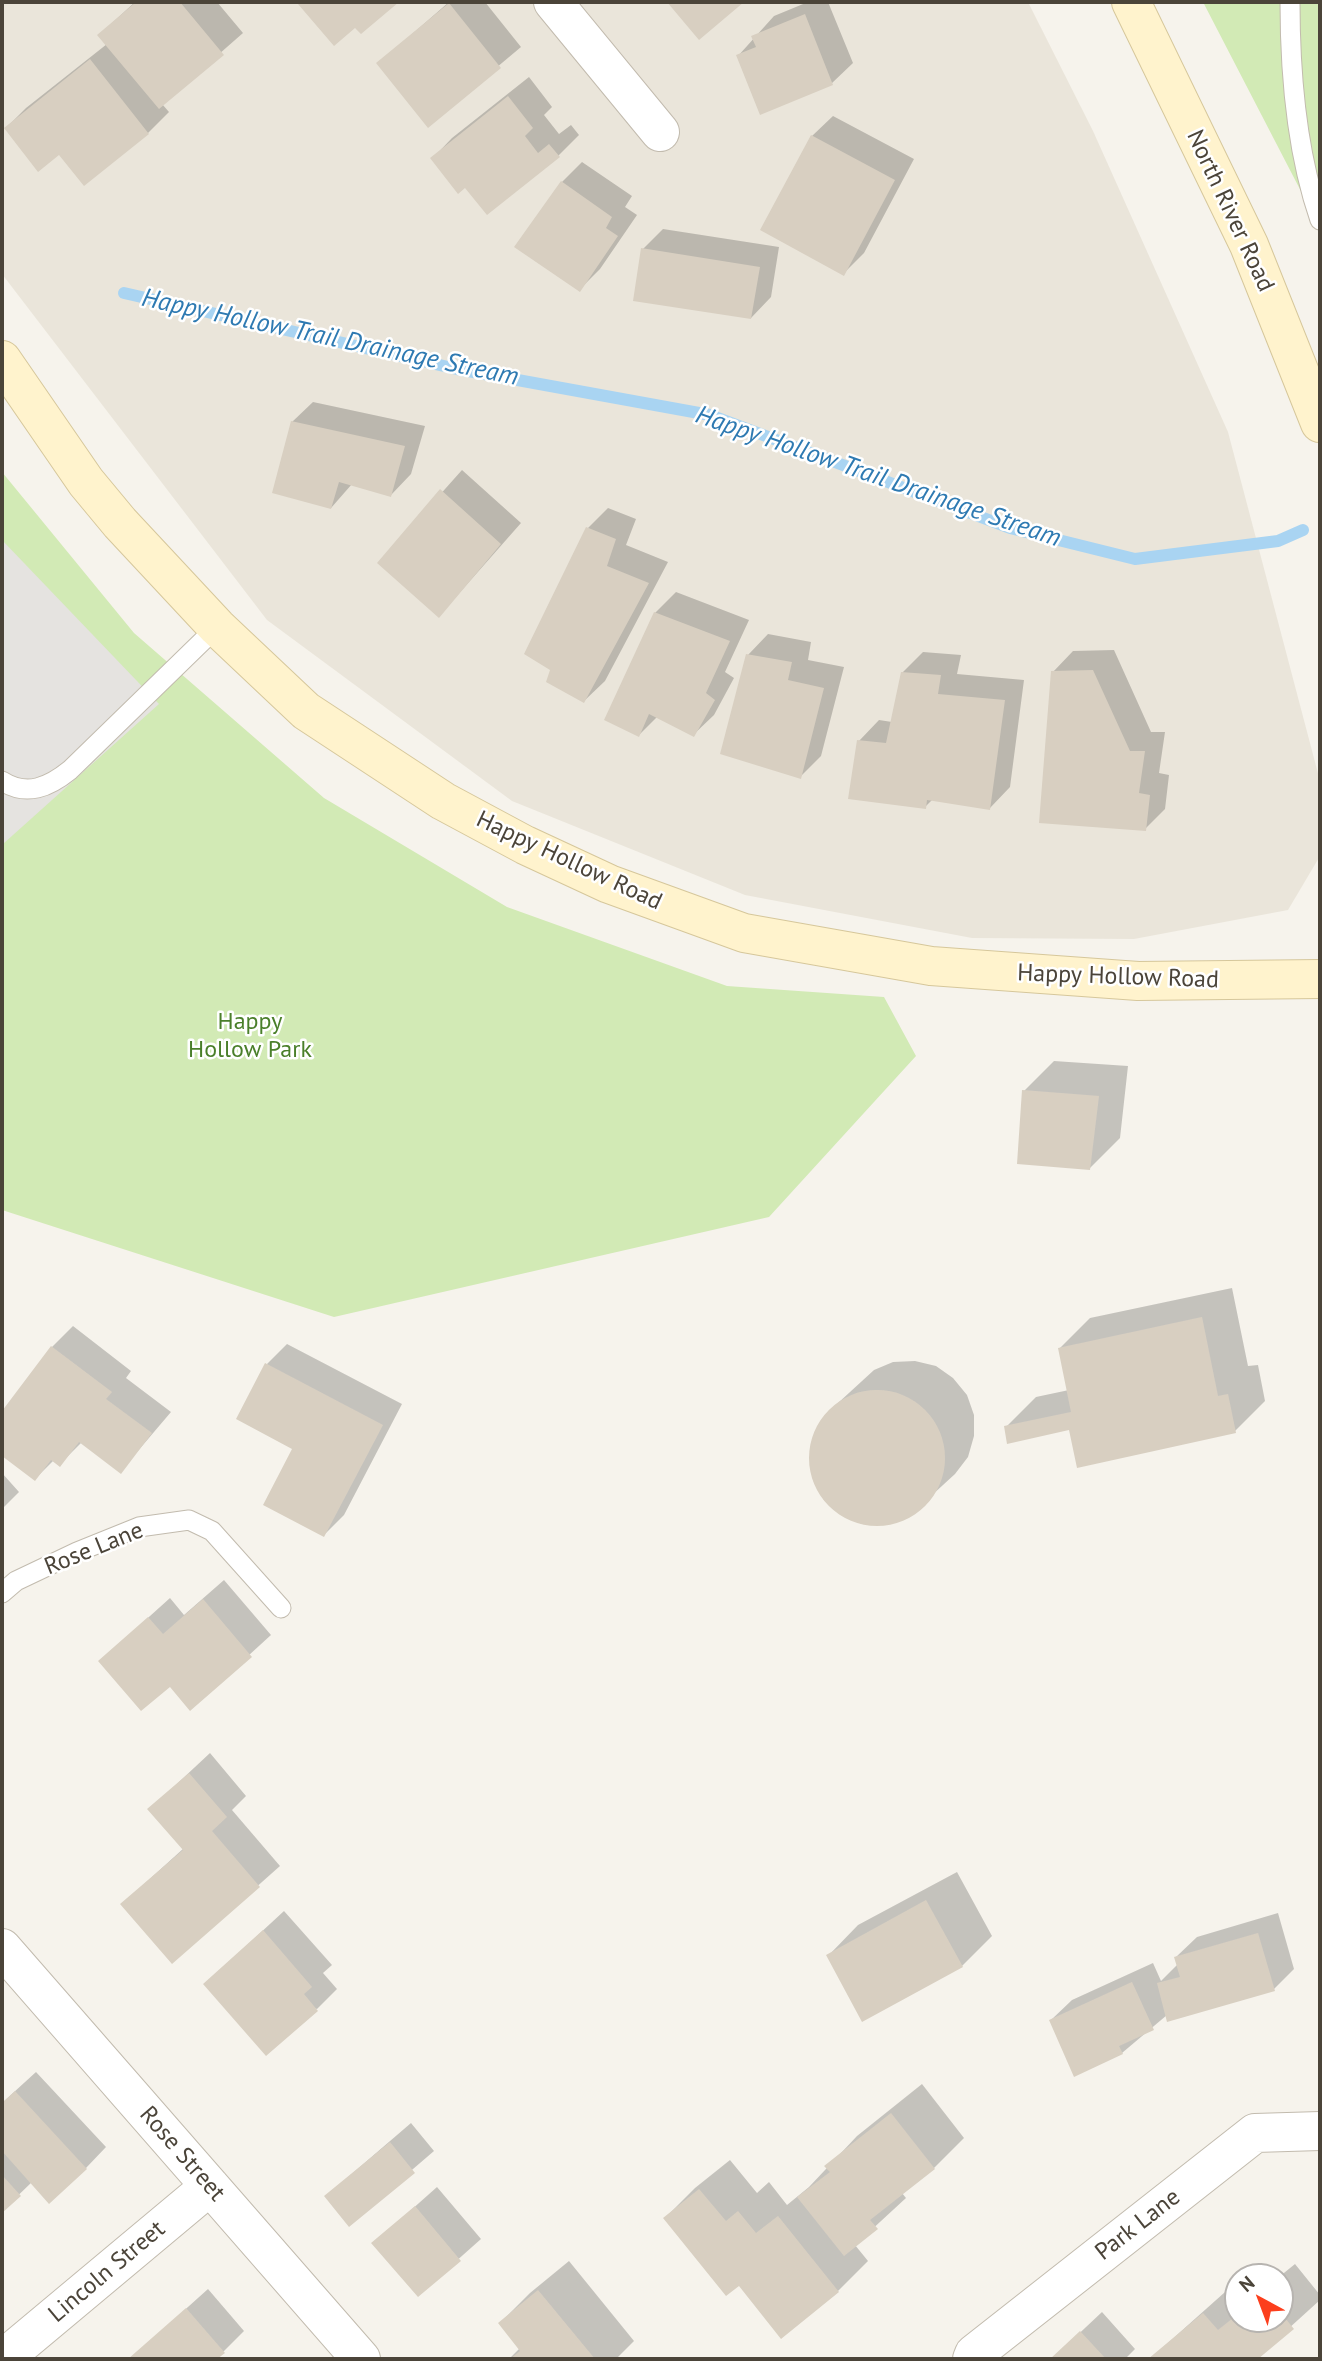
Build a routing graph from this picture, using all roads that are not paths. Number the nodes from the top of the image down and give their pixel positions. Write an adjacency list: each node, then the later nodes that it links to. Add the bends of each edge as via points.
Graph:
1 (553, 2): 4 (street)
2 (1131, 2): 7 (main road, North River Road, via 1249,245)
3 (1290, 2): 5 (lane, via 1306,180)
4 (660, 132)
5 (1320, 220)
6 (6, 377): 8 (main road, Happy Hollow Road, via 149,556)
7 (1320, 423)
8 (217, 627): 9 (lane, via 48,787 29,789); 10 (main road, Happy Hollow Road, via 306,711 443,801 609,884 744,933 918,964 1017,975 1138,981)
9 (2, 781)
10 (1320, 979)
11 (2, 1593): 12 (lane, Rose Lane, via 16,1581 139,1527 190,1520 212,1531)
12 (281, 1608)
13 (2, 1948): 15 (street, Rose Street)
14 (1320, 2131): 18 (street, Park Lane, via 1255,2133)
15 (210, 2186): 16 (street, Lincoln Street); 17 (street, Rose Street)
16 (3, 2359)
17 (361, 2359)
18 (972, 2359)

